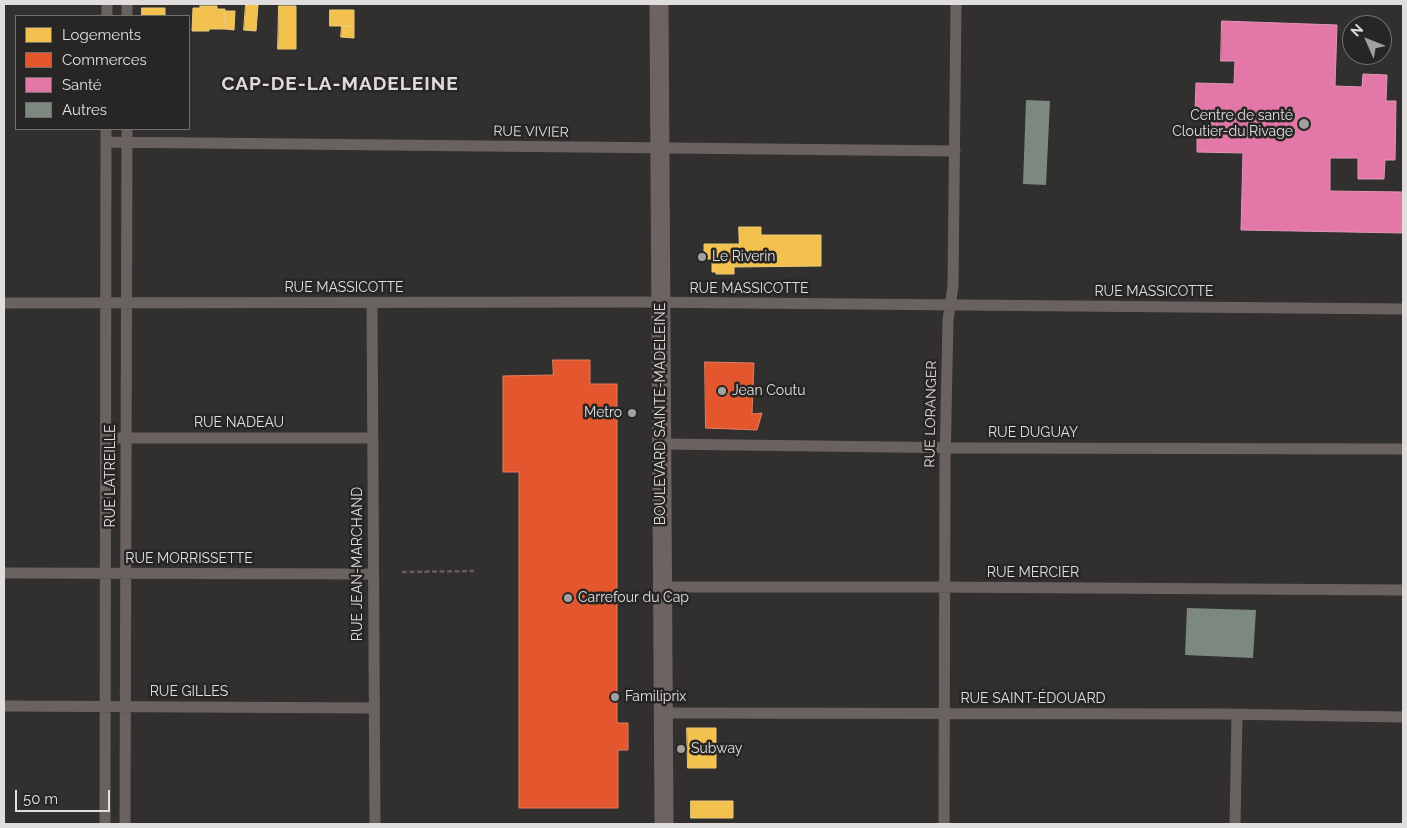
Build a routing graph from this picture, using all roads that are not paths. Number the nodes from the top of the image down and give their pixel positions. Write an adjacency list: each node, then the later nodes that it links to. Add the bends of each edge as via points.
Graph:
1 (658, 4): 7 (main road, BOULEVARD SAINTE-MADELEINE)
2 (956, 4): 8 (street, RUE LORANGER)
3 (106, 130): 5 (street, RUE LATREILLE)
4 (127, 130): 6 (street, RUE LATREILLE)
5 (106, 142): 6 (street, RUE VIVIER); 12 (street, RUE LATREILLE)
6 (127, 142): 7 (street, RUE VIVIER); 9 (street, RUE LATREILLE)
7 (659, 148): 8 (street, RUE VIVIER); 13 (main road, BOULEVARD SAINTE-MADELEINE)
8 (955, 151): 14 (street, RUE LORANGER)
9 (126, 302): 10 (street, RUE MASSICOTTE); 12 (street, RUE MASSICOTTE); 17 (street, RUE LATREILLE)
10 (372, 302): 13 (street, RUE MASSICOTTE); 18 (street, RUE JEAN-MARCHAND)
11 (4, 303): 12 (street, RUE MASSICOTTE)
12 (106, 303): 16 (street, RUE LATREILLE)
13 (661, 303): 14 (street, RUE MASSICOTTE); 19 (main road, BOULEVARD SAINTE-MADELEINE)
14 (950, 306): 15 (street, RUE MASSICOTTE); 20 (street, RUE LORANGER)
15 (1403, 309)
16 (106, 438): 17 (street, RUE NADEAU); 23 (street, RUE LATREILLE)
17 (126, 438): 18 (street, RUE NADEAU); 24 (street, RUE LATREILLE)
18 (372, 438): 25 (street, RUE JEAN-MARCHAND)
19 (662, 444): 20 (street, RUE DUGUAY); 26 (main road, BOULEVARD SAINTE-MADELEINE)
20 (946, 447): 21 (street, RUE DUGUAY); 27 (street, RUE LORANGER)
21 (1403, 449)
22 (4, 573): 23 (street, RUE MORRISSETTE)
23 (106, 573): 24 (street, RUE MORRISSETTE); 30 (street, RUE LATREILLE)
24 (126, 573): 25 (street, RUE MORRISSETTE); 31 (street, RUE LATREILLE)
25 (374, 574): 32 (street, RUE JEAN-MARCHAND)
26 (662, 587): 27 (street, RUE MERCIER); 33 (main road, BOULEVARD SAINTE-MADELEINE)
27 (944, 587): 28 (street, RUE MERCIER); 34 (street, RUE LORANGER)
28 (1403, 590)
29 (4, 706): 30 (street, RUE GILLES)
30 (105, 707): 31 (street, RUE GILLES); 37 (street, RUE LATREILLE)
31 (126, 707): 32 (street, RUE GILLES); 38 (street, RUE LATREILLE)
32 (374, 708): 39 (street, RUE JEAN-MARCHAND)
33 (663, 713): 34 (street, RUE SAINT-ÉDOUARD); 40 (main road, BOULEVARD SAINTE-MADELEINE)
34 (944, 714): 35 (street, RUE SAINT-ÉDOUARD); 41 (street, RUE LORANGER)
35 (1237, 715): 36 (street, RUE SAINT-ÉDOUARD); 42 (street)
36 (1403, 717)
37 (105, 824)
38 (125, 824)
39 (375, 824)
40 (664, 824)
41 (944, 824)
42 (1235, 824)

